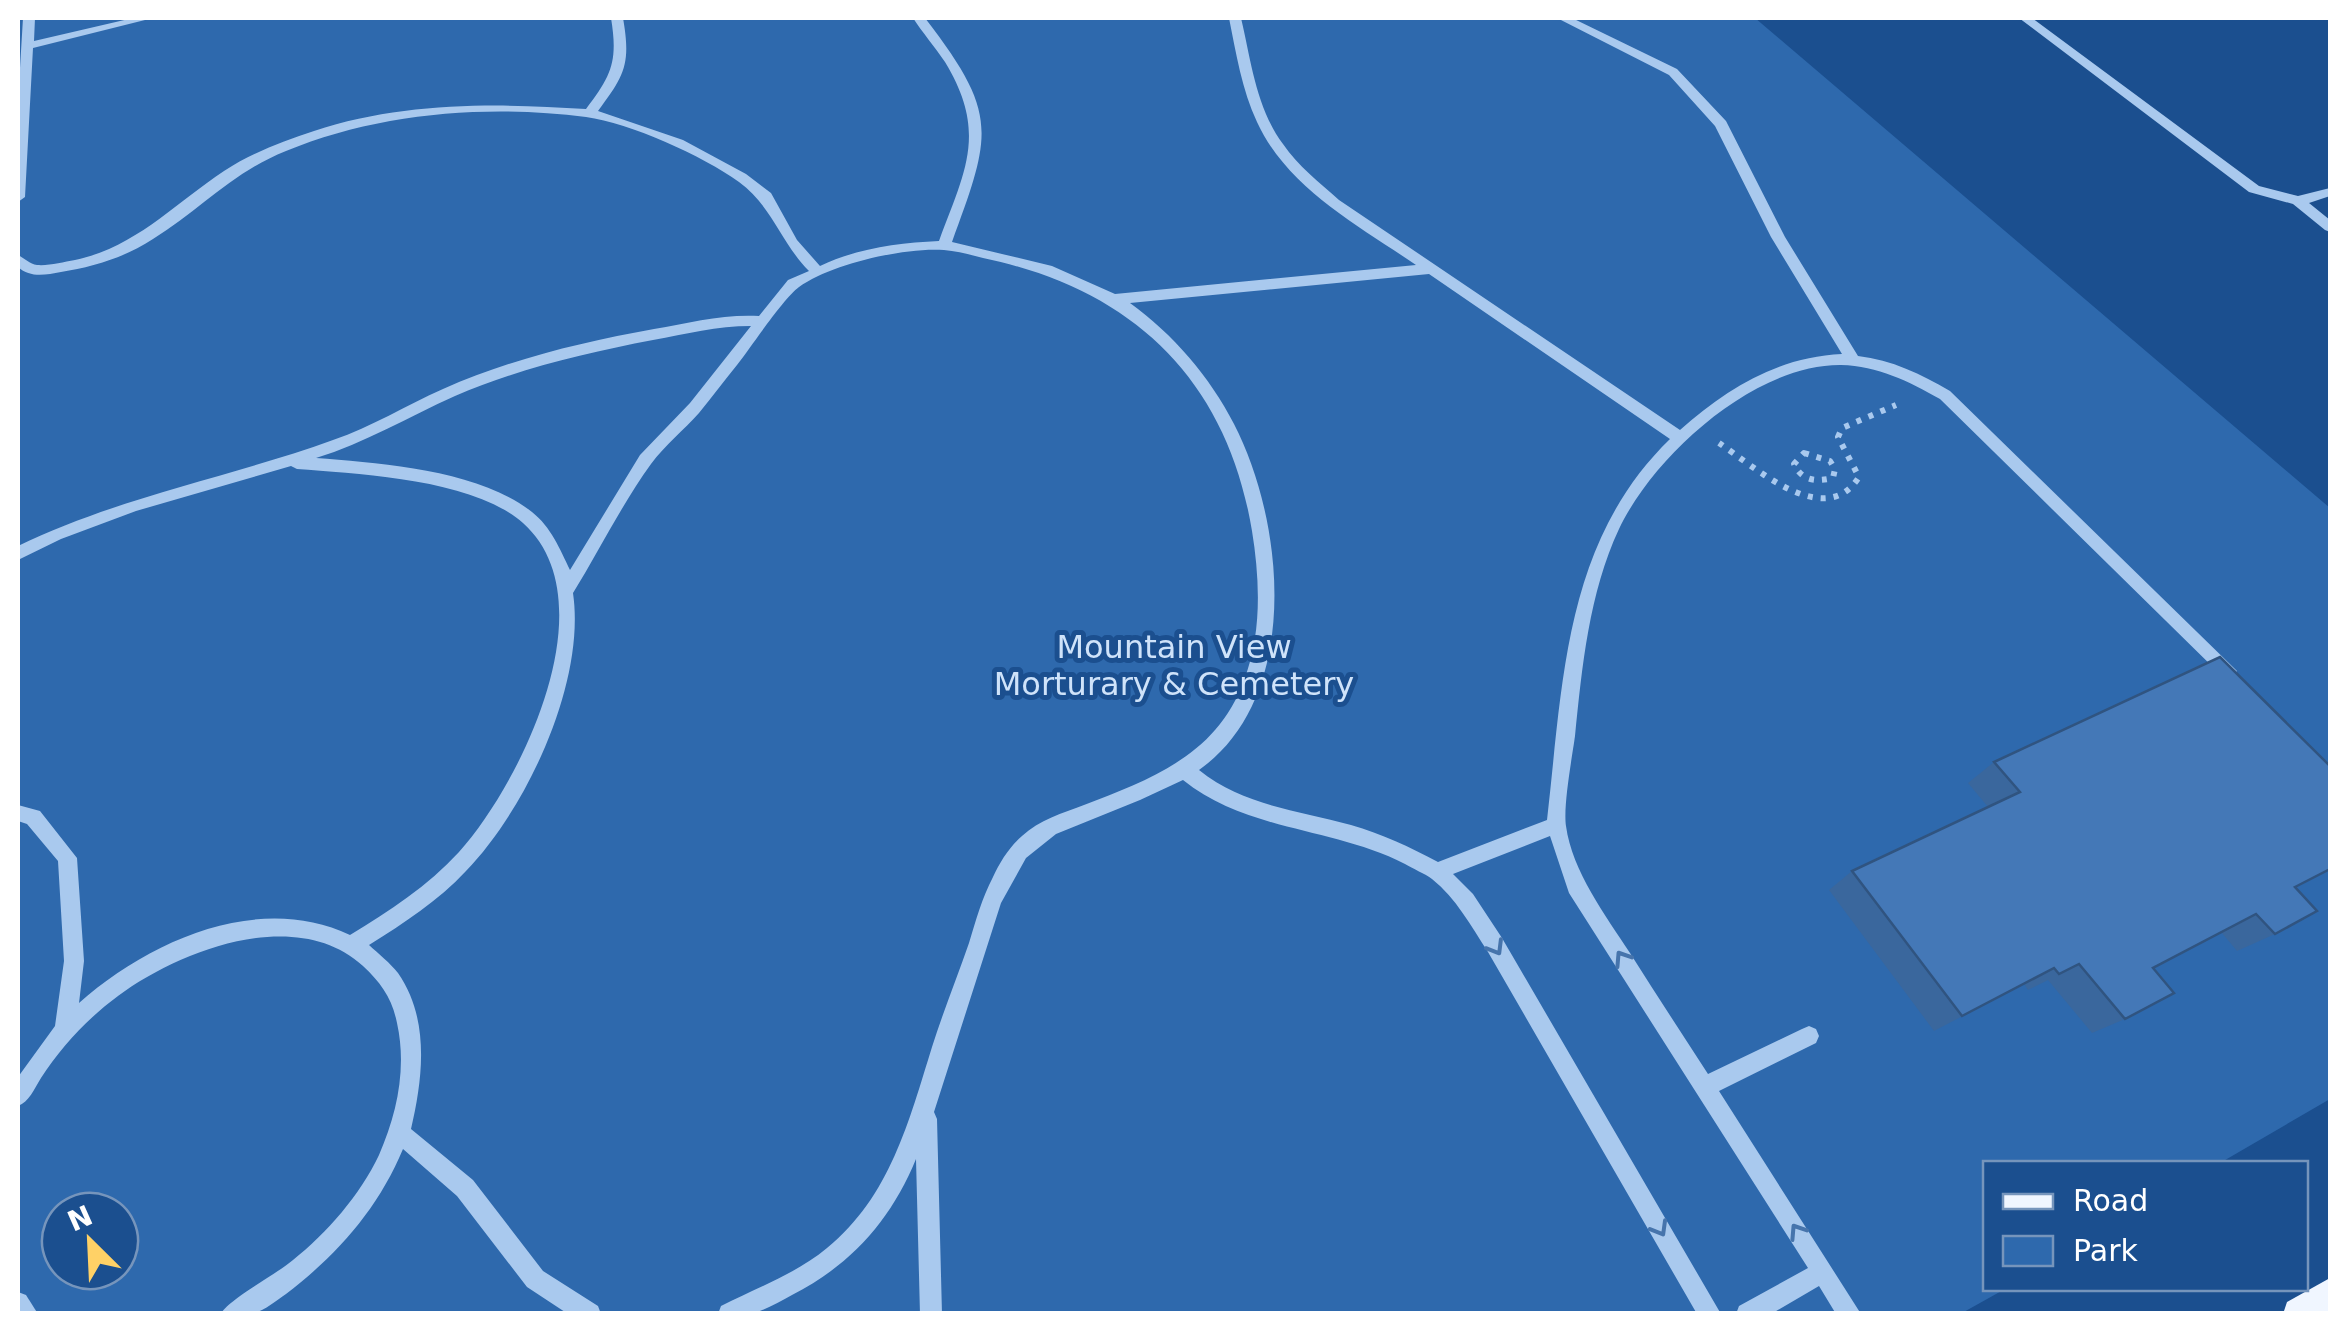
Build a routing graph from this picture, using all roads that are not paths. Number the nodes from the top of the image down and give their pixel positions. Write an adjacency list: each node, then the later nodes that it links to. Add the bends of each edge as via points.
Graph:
1 (28, 18): 8 (street)
2 (147, 18): 8 (street)
3 (616, 18): 9 (street, via 616,78)
4 (919, 18): 14 (street, via 966,90 974,122 976,147)
5 (1235, 18): 16 (street, via 1273,140 1334,203)
6 (1563, 18): 20 (street, via 1673,72 1721,124)
7 (2025, 18): 12 (street, via 2245,183)
8 (27, 46): 11 (street)
9 (590, 112): 15 (street, via 425,113 322,131 237,169 126,247 58,269 30,270); 17 (street, via 664,138 762,192)
10 (2330, 192): 12 (street)
11 (18, 197)
12 (2298, 201): 13 (street)
13 (2330, 227)
14 (944, 244): 17 (street, via 896,248); 18 (street, via 1032,262)
15 (18, 260)
16 (1431, 269): 18 (street); 21 (street)
17 (818, 272): 19 (street, via 793,284)
18 (1112, 300): 26 (street, via 1172,350 1232,434 1260,538 1266,588 1262,646 1248,697 1215,745)
19 (763, 322): 22 (street, via 720,322 527,362 360,437); 24 (street, via 646,459)
20 (1853, 360): 21 (street, via 1806,361 1768,374 1716,404); 25 (street, via 1914,374 1936,390)
21 (1686, 432): 28 (street, via 1625,499 1603,548 1585,610)
22 (284, 462): 23 (street, via 85,521); 24 (street, via 436,479 478,492 546,536)
23 (18, 554)
24 (564, 594): 30 (street, via 562,660 544,724 513,792 476,847 425,899)
25 (2228, 671)
26 (1184, 768): 29 (street, via 1246,810 1380,843); 35 (street, via 1035,836 1020,850 999,884)
27 (18, 812): 31 (street, via 33,817 68,858 74,961)
28 (1556, 825): 29 (street); 33 (street, one-way to 28, via 1576,887)
29 (1438, 871): 45 (street, one-way to 45, via 1495,946)
30 (352, 945): 31 (street, via 312,930 265,927 214,936 112,988); 36 (street, via 388,976 409,1019 414,1073)
31 (65, 1030): 34 (street)
32 (1810, 1036): 33 (street)
33 (1704, 1086): 37 (street, one-way to 33)
34 (18, 1096)
35 (926, 1114): 43 (street, via 885,1202 836,1256); 44 (street)
36 (400, 1133): 41 (street, via 370,1192 325,1248 268,1295); 42 (street, via 464,1188 535,1278)
37 (1823, 1272): 46 (street); 47 (street)
38 (2330, 1294): 48 (main road)
39 (18, 1303): 40 (street)
40 (27, 1314)
41 (232, 1314)
42 (590, 1314)
43 (729, 1314)
44 (931, 1314)
45 (1710, 1314)
46 (1746, 1314)
47 (1850, 1314)
48 (2298, 1314)

